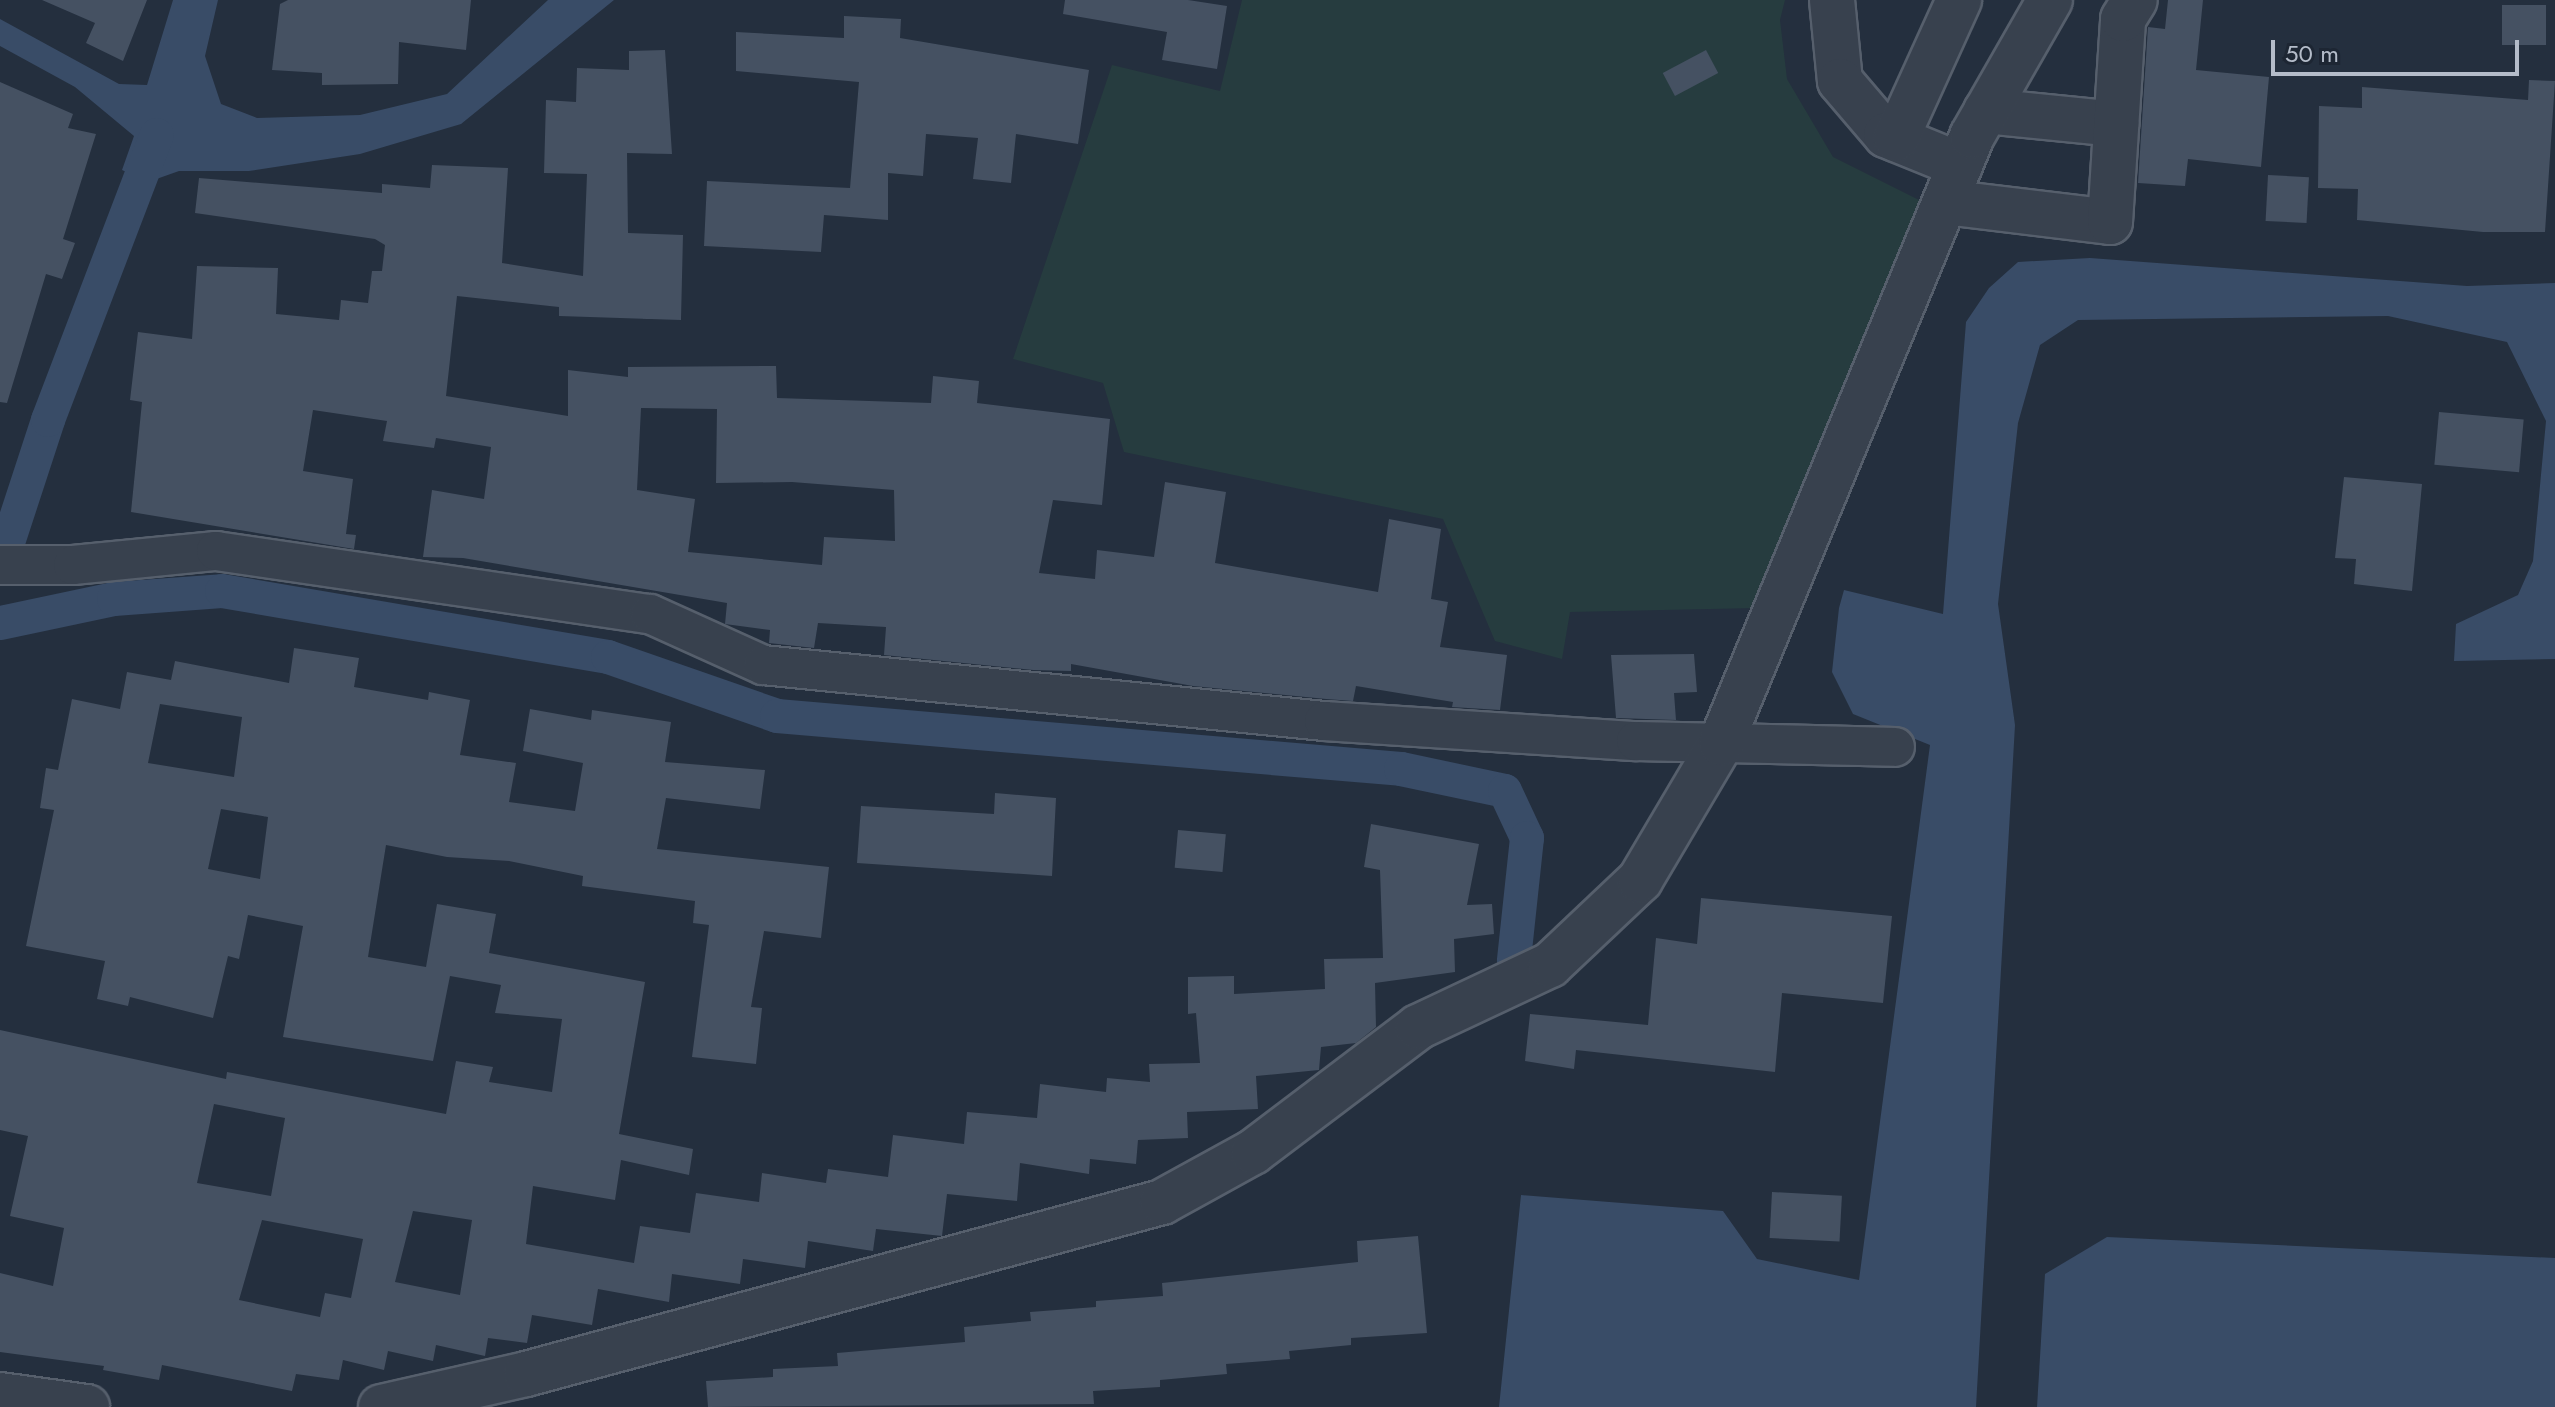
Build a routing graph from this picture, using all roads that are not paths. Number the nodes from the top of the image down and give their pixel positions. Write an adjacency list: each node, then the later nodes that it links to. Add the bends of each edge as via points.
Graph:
1 (1832, 0): 7 (street, via 1840,81 1886,135)
2 (1959, 0): 7 (street)
3 (2050, 0): 5 (street)
4 (2135, 0): 6 (street, via 2123,19)
5 (1986, 111): 6 (street); 8 (street)
6 (2116, 124): 8 (street, via 2110,222)
7 (1896, 139): 8 (street)
8 (1952, 184): 10 (street)
9 (0, 565): 10 (street, via 73,565 216,551 650,614 763,665 1324,721)
10 (1721, 743): 11 (street); 14 (street, via 1640,880 1550,965 1418,1027 1253,1152 1162,1202 526,1374)
11 (1895, 747)
12 (0, 1395): 13 (street)
13 (87, 1407)
14 (381, 1407)

